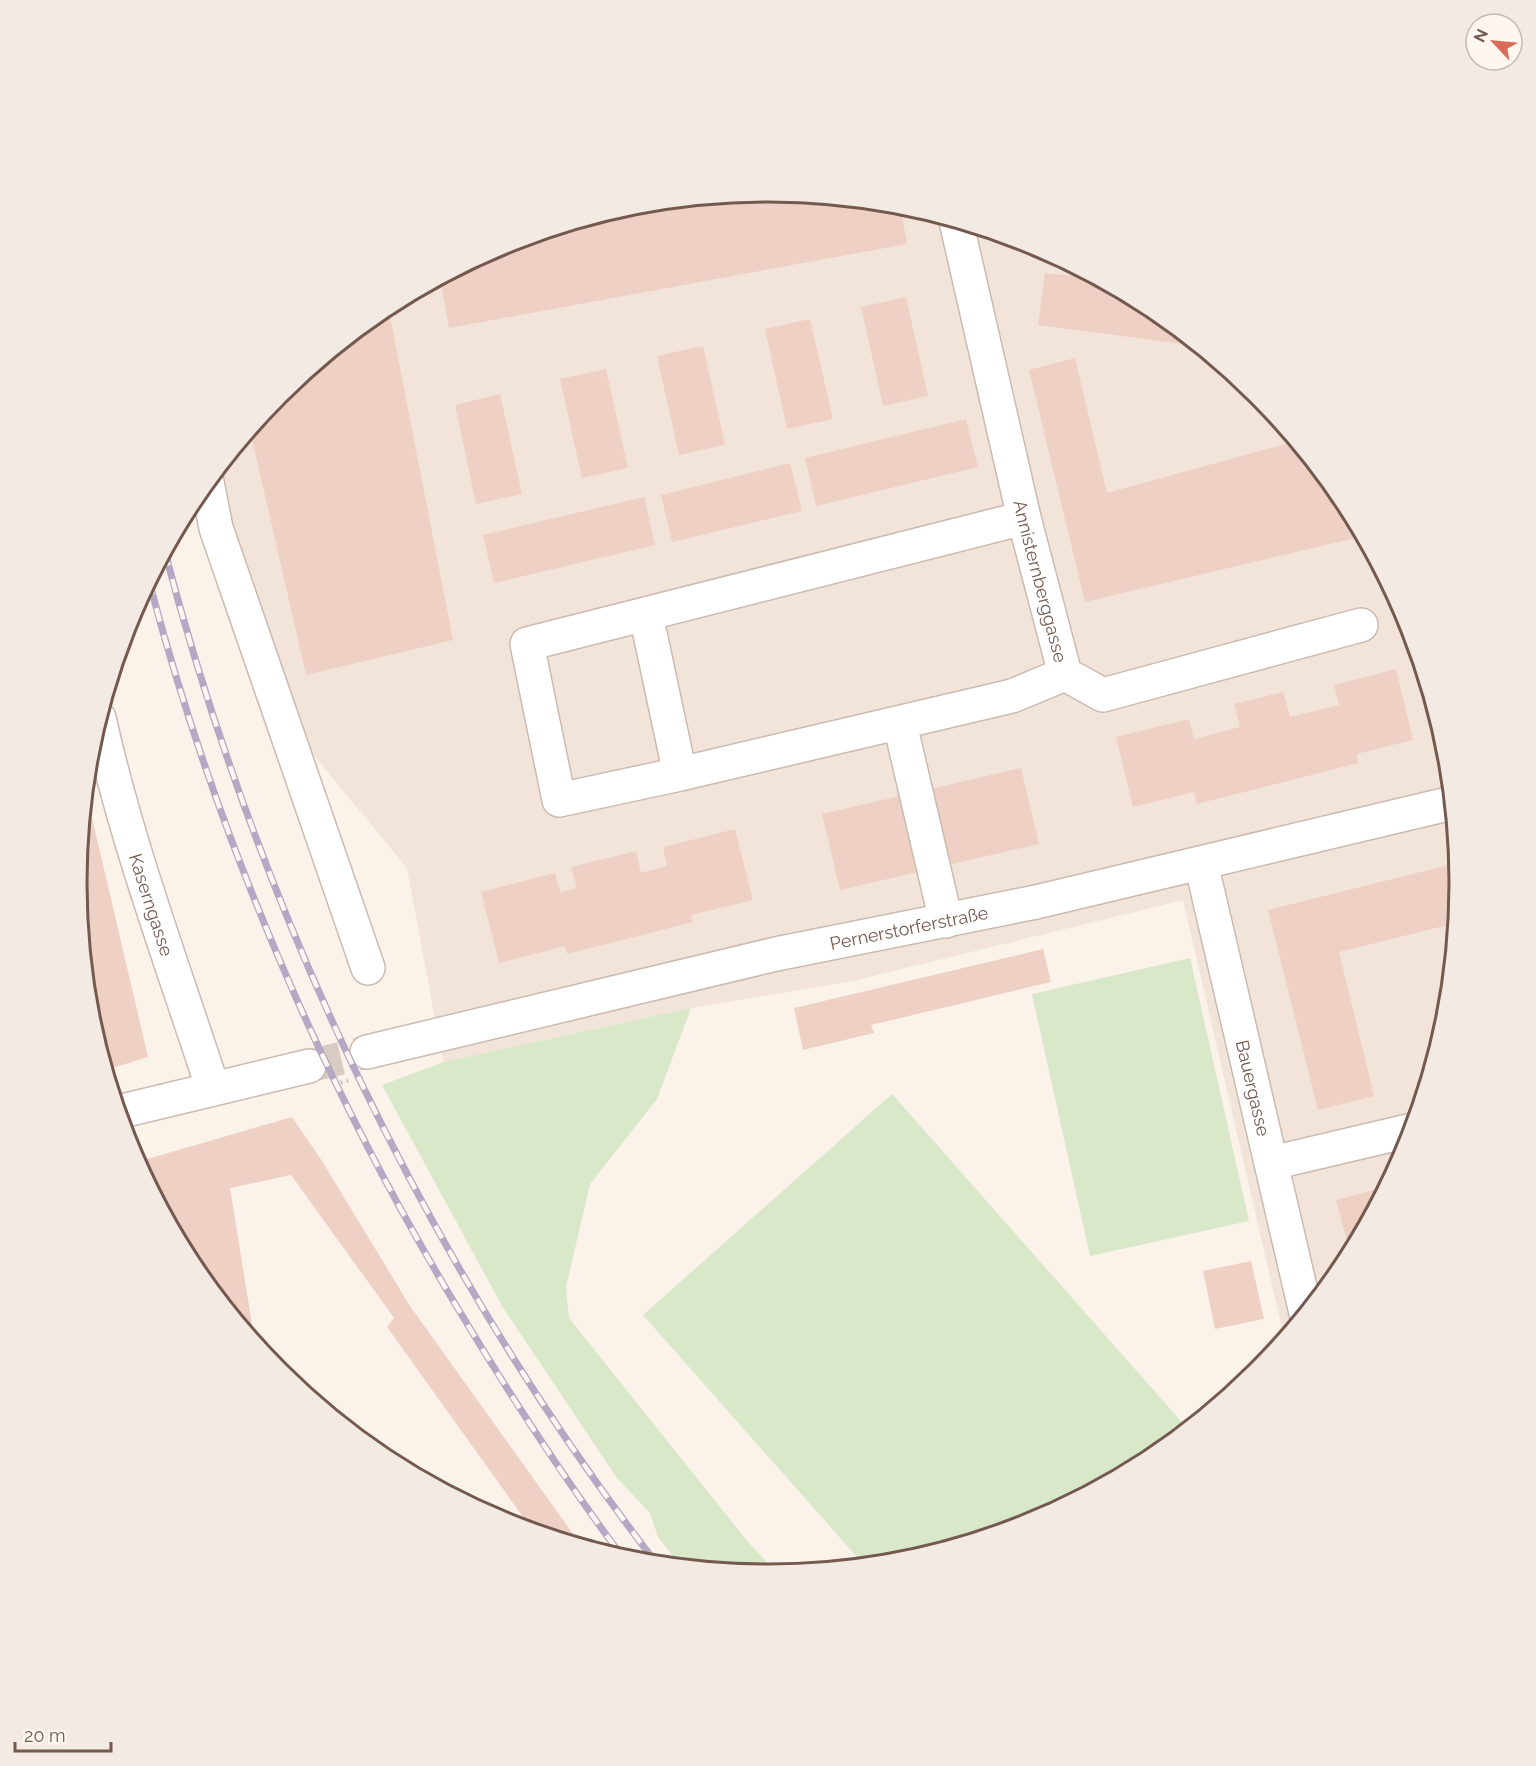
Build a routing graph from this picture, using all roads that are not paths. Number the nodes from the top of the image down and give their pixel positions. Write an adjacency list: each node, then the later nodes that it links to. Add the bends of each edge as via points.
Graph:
1 (958, 229): 3 (street, Annisternberggasse)
2 (209, 494): 13 (street, via 216,528)
3 (1024, 518): 4 (street); 6 (street, Annisternberggasse)
4 (646, 615): 9 (street); 9 (street, via 526,645 559,800)
5 (1361, 625): 6 (street, Annisternberggasse, via 1103,695)
6 (1065, 674): 7 (street, via 1012,696)
7 (900, 724): 9 (street); 12 (street)
8 (103, 737): 16 (street, Kaserngasse, via 154,914)
9 (680, 774)
10 (1444, 805): 11 (street, Pernerstorferstraße)
11 (1201, 863): 12 (street, Pernerstorferstraße); 19 (street, Bauergasse)
12 (946, 921): 14 (street, Pernerstorferstraße, via 776,954)
13 (368, 968)
14 (367, 1052)
15 (309, 1066): 16 (street)
16 (213, 1089): 17 (street)
17 (126, 1110)
18 (1401, 1133): 19 (street)
19 (1272, 1163): 20 (street, Bauergasse)
20 (1303, 1304)

